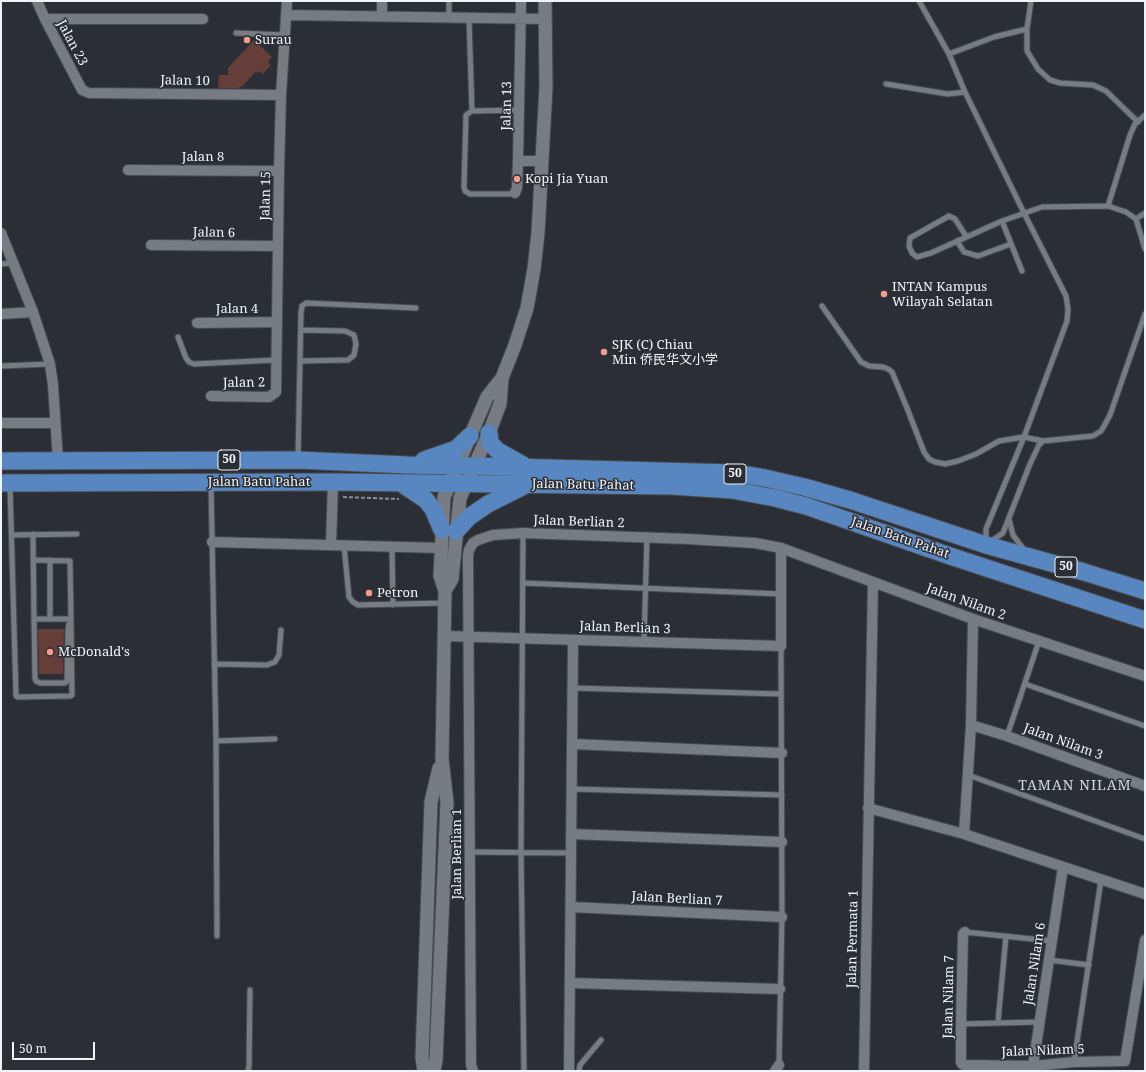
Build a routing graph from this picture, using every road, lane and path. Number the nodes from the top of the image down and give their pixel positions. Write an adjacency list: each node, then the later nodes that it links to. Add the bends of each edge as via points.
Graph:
1 (37, 1): 16 (street, Jalan 23)
2 (287, 1): 9 (street, Jalan 15)
3 (382, 1): 10 (street)
4 (449, 1): 11 (lane)
5 (521, 1): 14 (street, Jalan 13)
6 (545, 1): 15 (street)
7 (919, 1): 20 (lane)
8 (1031, 1): 17 (lane)
9 (286, 15): 10 (street); 19 (street, Jalan 15)
10 (382, 16): 11 (street)
11 (449, 18): 12 (street)
12 (469, 18): 14 (street); 26 (lane)
13 (203, 19): 16 (street)
14 (522, 19): 15 (street); 25 (street, Jalan 13)
15 (546, 19): 30 (street)
16 (45, 20): 23 (street, Jalan 23, via 82,90)
17 (1027, 29): 20 (lane, via 994,36); 28 (lane, via 1027,51 1038,69 1050,80 1093,85 1106,91)
18 (236, 33): 19 (lane)
19 (285, 35): 24 (street, Jalan 15)
20 (949, 54): 22 (lane)
21 (886, 84): 22 (lane, via 948,94)
22 (965, 92): 35 (lane)
23 (89, 93): 24 (street, Jalan 10)
24 (281, 95): 32 (street, Jalan 15)
25 (520, 110): 26 (lane); 29 (street, Jalan 13)
26 (472, 111): 33 (lane, via 466,115 465,191 470,194)
27 (1145, 115): 28 (lane)
28 (1138, 122): 34 (lane, via 1130,135)
29 (518, 161): 30 (street); 33 (street, Jalan 13)
30 (542, 162): 62 (street, via 538,233 527,308)
31 (128, 170): 32 (street, Jalan 8)
32 (279, 171): 44 (street, Jalan 15)
33 (515, 193)
34 (1108, 206): 35 (lane, via 1042,207); 37 (lane, via 1126,212)
35 (1024, 213): 38 (lane); 69 (lane, via 1066,296 1068,309 1067,321)
36 (1145, 213): 37 (lane)
37 (1136, 219): 45 (lane)
38 (1002, 221): 40 (lane); 42 (lane)
39 (1, 233): 46 (street)
40 (966, 236): 41 (lane); 41 (lane, via 955,219 949,216 910,238 909,246 917,257)
41 (957, 240): 42 (lane, via 964,252 978,256)
42 (1011, 244): 48 (lane)
43 (151, 245): 44 (street, Jalan 6)
44 (278, 246): 54 (street, Jalan 15)
45 (1145, 249)
46 (13, 263): 47 (lane); 51 (street)
47 (1, 264)
48 (1022, 271)
49 (822, 306): 69 (lane, via 862,362 892,372 928,459 945,464 976,454 999,441)
50 (416, 308): 56 (lane, via 306,303 302,306)
51 (33, 312): 52 (street); 60 (street)
52 (1, 314)
53 (1145, 314): 70 (lane, via 1110,415 1101,431 1087,438)
54 (278, 322): 55 (street, Jalan 4); 58 (street, Jalan 15)
55 (197, 323)
56 (301, 330): 59 (lane); 59 (lane, via 345,331 354,335 356,344 354,355 348,360)
57 (178, 337): 58 (lane, via 186,358 194,364)
58 (276, 360): 63 (street, Jalan 15)
59 (300, 361): 71 (lane)
60 (50, 364): 61 (lane); 66 (street)
61 (1, 366)
62 (502, 378): 67 (street, via 500,404); 68 (street, via 487,397)
63 (276, 392): 64 (street, Jalan 2, via 269,397)
64 (211, 396)
65 (1, 423): 66 (street)
66 (55, 423): 73 (street)
67 (489, 433): 76 (street); 77 (highway, via 490,443 498,451)
68 (470, 436): 74 (highway, via 456,449); 75 (street)
69 (1024, 437): 70 (lane); 93 (lane, via 986,529)
70 (1043, 441): 84 (lane, via 1030,464)
71 (298, 460): 73 (highway, Jalan Batu Pahat / 50); 74 (highway, Jalan Batu Pahat / 50)
72 (1, 461): 73 (highway, Jalan Batu Pahat / 50)
73 (58, 461)
74 (407, 465): 75 (highway, Jalan Batu Pahat / 50)
75 (457, 466): 76 (highway, Jalan Batu Pahat / 50); 80 (street)
76 (474, 466): 77 (highway, Jalan Batu Pahat / 50); 80 (street)
77 (528, 467): 93 (highway, Jalan Batu Pahat / 50, via 734,473 765,478 850,500)
78 (211, 482): 79 (highway, Jalan Batu Pahat / 50); 83 (highway, Jalan Batu Pahat / 50); 91 (lane)
79 (6, 483): 89 (lane)
80 (458, 484): 81 (highway, Jalan Batu Pahat / 50); 82 (highway, Jalan Batu Pahat / 50); 85 (street, via 444,497)
81 (527, 485): 85 (highway, via 488,504); 98 (highway, Jalan Batu Pahat / 50, via 671,486 732,490 806,506)
82 (402, 491): 83 (highway, Jalan Batu Pahat / 50); 83 (path); 85 (highway, via 426,500)
83 (332, 493): 92 (street)
84 (1008, 518): 93 (lane, via 1003,533); 99 (lane, via 1013,535)
85 (449, 530): 96 (street); 108 (street, via 452,579)
86 (523, 533): 90 (street, Jalan Berlian 2); 104 (lane); 117 (street, Jalan Berlian 2, via 484,537 473,543 469,550)
87 (33, 534): 88 (lane); 89 (lane); 100 (lane)
88 (77, 534)
89 (12, 535): 112 (lane, via 15,694 18,697 70,696 73,693)
90 (647, 537): 97 (street, Jalan Berlian 2, via 755,543); 105 (lane)
91 (212, 542): 92 (street); 123 (lane)
92 (331, 545): 94 (street)
93 (986, 545): 98 (highway); 99 (highway, Jalan Batu Pahat / 50); 102 (highway, via 988,555)
94 (344, 546): 95 (street); 109 (lane, via 349,598 358,605)
95 (392, 547): 96 (street); 109 (lane)
96 (441, 548): 108 (street, via 440,576)
97 (781, 548): 103 (street, Jalan Nilam 2); 107 (street)
98 (950, 556): 102 (highway, Jalan Batu Pahat / 50)
99 (1031, 557): 106 (highway, Jalan Batu Pahat / 50)
100 (33, 560): 101 (lane); 110 (lane)
101 (50, 560): 111 (lane); 112 (lane, via 71,562)
102 (1011, 576): 114 (highway, Jalan Batu Pahat / 50)
103 (873, 582): 113 (street, Jalan Nilam 2); 140 (street, Jalan Permata 1)
104 (523, 583): 105 (lane); 118 (lane)
105 (646, 588): 107 (lane); 121 (lane)
106 (1145, 591)
107 (781, 594): 122 (street)
108 (445, 597): 109 (lane); 116 (street)
109 (393, 605)
110 (34, 619): 111 (lane); 112 (lane, via 36,681 65,683 68,679 68,630)
111 (50, 619): 112 (lane)
112 (71, 619)
113 (973, 619): 120 (street, Jalan Nilam 2); 128 (street)
114 (1145, 620)
115 (281, 630): 123 (lane, via 279,655 275,662 267,665)
116 (444, 636): 117 (street, Jalan Berlian 3); 135 (street)
117 (468, 637): 118 (street, Jalan Berlian 3); 145 (street, Jalan Berlian 1)
118 (523, 638): 119 (street, Jalan Berlian 3); 146 (lane)
119 (573, 640): 121 (street, Jalan Berlian 3); 126 (street)
120 (1039, 641): 124 (street, Jalan Nilam 2); 125 (lane)
121 (644, 642): 122 (street, Jalan Berlian 3)
122 (781, 646): 127 (lane)
123 (214, 664): 132 (lane)
124 (1145, 676)
125 (1025, 684): 129 (lane); 130 (lane)
126 (572, 688): 127 (lane); 133 (street)
127 (781, 694): 134 (lane)
128 (971, 725): 130 (street, Jalan Nilam 3); 136 (street)
129 (1145, 726)
130 (1007, 736): 137 (street, Jalan Nilam 3)
131 (276, 738): 132 (lane)
132 (216, 741): 154 (lane)
133 (572, 744): 134 (street); 138 (street)
134 (782, 753): 139 (lane)
135 (442, 759): 172 (street, via 431,802 422,1057); 173 (street, via 446,802)
136 (968, 775): 142 (street); 143 (lane)
137 (1145, 786)
138 (571, 789): 139 (lane); 141 (street)
139 (782, 795): 144 (lane)
140 (868, 808): 142 (street); 178 (street, Jalan Permata 1)
141 (571, 834): 144 (street); 147 (street)
142 (964, 834): 148 (street)
143 (1145, 839)
144 (782, 842): 152 (lane)
145 (470, 852): 146 (lane); 174 (street, Jalan Berlian 1, via 470,1065)
146 (521, 852): 147 (lane); 175 (lane)
147 (571, 853): 151 (street)
148 (1063, 867): 149 (street); 157 (street, Jalan Nilam 6)
149 (1101, 880): 150 (street); 159 (lane)
150 (1145, 894)
151 (571, 907): 152 (street, Jalan Berlian 7); 160 (street)
152 (782, 917): 162 (lane)
153 (965, 932): 155 (lane); 165 (street, Jalan Nilam 7)
154 (217, 936)
155 (1006, 936): 157 (lane); 163 (lane)
156 (1145, 940): 167 (street, Jalan Nilam 5, via 1125,1061)
157 (1052, 941): 158 (street, Jalan Nilam 6)
158 (1049, 960): 159 (lane); 164 (street, Jalan Nilam 6)
159 (1089, 965): 167 (lane)
160 (570, 983): 162 (street); 176 (street)
161 (250, 990): 171 (lane)
162 (780, 990): 170 (lane)
163 (998, 1022): 164 (lane); 165 (lane)
164 (1039, 1022): 169 (street, Jalan Nilam 6)
165 (961, 1024): 168 (street, Jalan Nilam 7)
166 (602, 1040): 177 (lane, via 580,1065)
167 (1074, 1062): 169 (street, Jalan Nilam 5)
168 (962, 1064): 169 (street, Jalan Nilam 5)
169 (1033, 1066)
170 (777, 1068)
171 (248, 1071)
172 (424, 1071)
173 (434, 1071)
174 (473, 1071)
175 (524, 1071)
176 (569, 1071)
177 (579, 1071)
178 (864, 1071)

